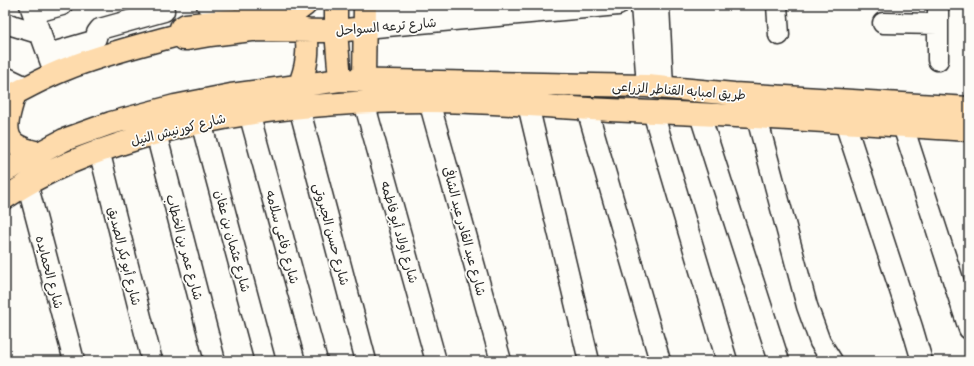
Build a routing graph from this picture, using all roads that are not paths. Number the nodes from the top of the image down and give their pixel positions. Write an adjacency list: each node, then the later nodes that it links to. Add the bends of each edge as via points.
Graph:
1 (62, 5): 10 (street)
2 (207, 5): 14 (street)
3 (305, 5): 14 (main road, شارع ترعه السواحل, via 290,14)
4 (336, 5): 19 (main road)
5 (454, 5): 13 (street, شارع ترعه السواحل)
6 (618, 5): 13 (street, شارع ترعه السواحل)
7 (641, 5): 29 (street)
8 (659, 5): 29 (street)
9 (777, 5): 22 (street)
10 (32, 9): 20 (street)
11 (164, 12): 17 (street)
12 (938, 14): 16 (street); 24 (street)
13 (365, 15): 19 (main road, شارع ترعه السواحل); 27 (main road)
14 (233, 20): 21 (main road, شارع ترعه السواحل, via 186,25 181,28)
15 (5, 23): 20 (street)
16 (883, 23)
17 (105, 27): 23 (street); 25 (street, via 98,31 93,41)
18 (306, 30): 19 (main road, شارع ترعه السواحل); 21 (main road, شارع ترعه السواحل, via 252,30 187,39); 31 (main road, via 308,47)
19 (336, 31): 26 (main road)
20 (41, 34): 25 (street)
21 (181, 34): 23 (main road, شارع ترعه السواحل)
22 (779, 35)
23 (111, 53): 25 (main road, شارع ترعه السواحل)
24 (938, 60)
25 (52, 64): 30 (main road, شارع ترعه السواحل)
26 (340, 80): 27 (main road, شارع كورنيش النيل); 31 (main road, شارع كورنيش النيل)
27 (364, 80): 28 (main road, طريق امبابه القناطر الزراعى)
28 (554, 85): 29 (main road, طريق امبابه القناطر الزراعى); 35 (main road)
29 (655, 87): 36 (main road, طريق امبابه القناطر الزراعى)
30 (13, 89): 48 (main road, via 7,133 13,143)
31 (299, 96): 33 (main road, شارع كورنيش النيل); 39 (main road, شارع كورنيش النيل); 48 (main road, شارع كورنيش النيل, via 231,95 175,106 111,123 64,140); 58 (street, شارع حسن الجبروتى)
32 (429, 101): 33 (main road, طريق امبابه القناطر الزراعى); 34 (main road, طريق امبابه القناطر الزراعى); 60 (street, شارع عبد القادر عبد الشافى)
33 (364, 102): 59 (street, شارع اولاد أبو فاطمه)
34 (528, 106): 35 (main road, طريق امبابه القناطر الزراعى); 61 (street)
35 (553, 106): 37 (main road, طريق امبابه القناطر الزراعى)
36 (969, 108)
37 (587, 109): 38 (main road, طريق امبابه القناطر الزراعى); 62 (street)
38 (653, 112): 40 (main road, طريق امبابه القناطر الزراعى); 63 (street)
39 (249, 113): 42 (main road, شارع كورنيش النيل); 57 (street, شارع رفاعى سلامه)
40 (700, 115): 41 (main road, طريق امبابه القناطر الزراعى); 64 (street)
41 (757, 118): 43 (main road, طريق امبابه القناطر الزراعى); 65 (street, via 807,306 820,342)
42 (201, 122): 46 (main road, شارع كورنيش النيل); 56 (street, شارع عثمان بن عفان)
43 (845, 123): 44 (main road, طريق امبابه القناطر الزراعى); 66 (street)
44 (903, 126): 45 (main road, طريق امبابه القناطر الزراعى); 52 (street)
45 (969, 130)
46 (156, 133): 47 (main road, شارع كورنيش النيل); 55 (street, شارع عمر بن الخطاب)
47 (99, 150): 50 (main road, شارع كورنيش النيل); 54 (street, شارع أبو بكر الصديق)
48 (39, 153): 49 (main road, شارع كورنيش النيل)
49 (5, 171)
50 (27, 183): 51 (main road, شارع كورنيش النيل); 53 (street, شارع الحمايده)
51 (5, 198)
52 (969, 329)
53 (74, 361)
54 (152, 361)
55 (215, 361)
56 (265, 361)
57 (317, 361)
58 (366, 361)
59 (436, 361)
60 (501, 361)
61 (589, 361)
62 (660, 361)
63 (727, 361)
64 (779, 361)
65 (832, 361)
66 (922, 361)

